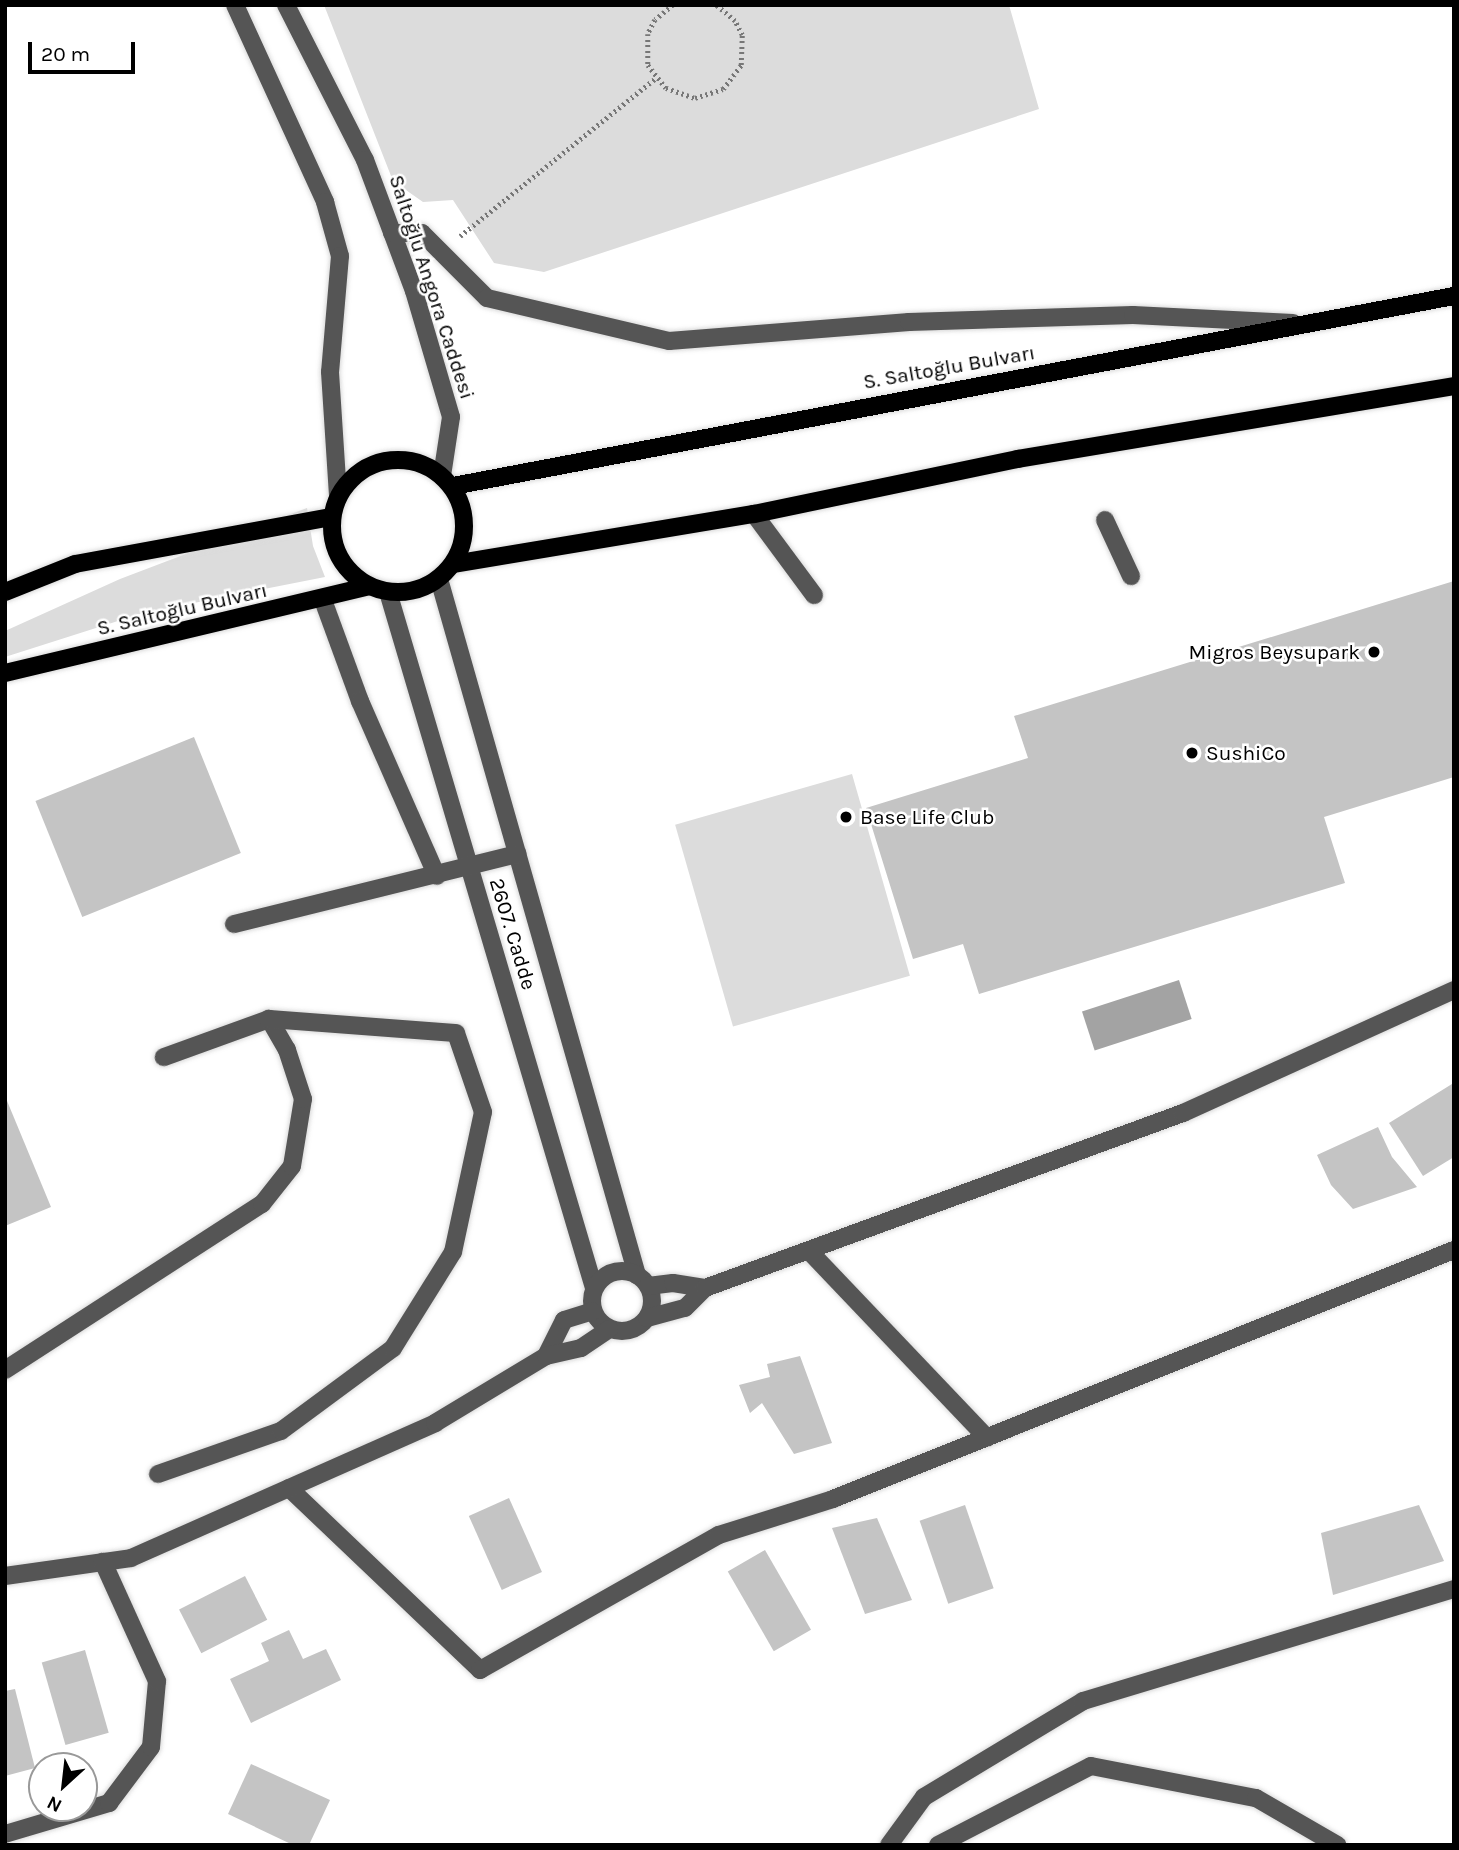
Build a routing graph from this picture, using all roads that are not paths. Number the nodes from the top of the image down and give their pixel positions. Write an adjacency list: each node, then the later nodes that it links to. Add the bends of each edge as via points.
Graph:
1 (235, 5): 8 (street, via 325,202 338,245 341,284 330,372)
2 (286, 5): 3 (street, Saltoğlu Angora Caddesi, via 365,160)
3 (392, 233): 5 (street, via 422,233 487,298 669,341 909,322 1133,315); 7 (street, Saltoğlu Angora Caddesi, via 451,417)
4 (1454, 296): 5 (main road, S. Saltoğlu Bulvarı)
5 (1321, 325): 7 (main road, S. Saltoğlu Bulvarı)
6 (1454, 386): 9 (main road, via 1018,459)
7 (448, 481): 8 (main road, via 414,462 391,460 352,478); 12 (main road, via 465,524)
8 (338, 496): 10 (main road)
9 (754, 514): 12 (main road); 18 (street)
10 (332, 517): 15 (main road, via 339,558); 16 (main road, via 75,564)
11 (1105, 520): 13 (street)
12 (454, 564): 14 (main road)
13 (1131, 576)
14 (439, 579): 17 (main road, via 406,593); 21 (street, 2607. Cadde)
15 (369, 586): 17 (main road); 19 (main road, S. Saltoğlu Bulvarı)
16 (5, 592)
17 (388, 592): 22 (street, 2607. Cadde)
18 (814, 595)
19 (323, 600): 20 (main road, S. Saltoğlu Bulvarı); 23 (street, via 360,701)
20 (5, 673)
21 (517, 854): 22 (street); 30 (street, 2607. Cadde)
22 (470, 869): 23 (street); 31 (street, 2607. Cadde)
23 (437, 876): 24 (street)
24 (234, 924)
25 (1454, 990): 29 (street, via 1183,1113)
26 (269, 1019): 27 (street); 37 (street, via 287,1050 303,1099 292,1166 262,1204); 39 (street, via 456,1033 483,1112 453,1252 393,1348 382,1357 281,1431)
27 (164, 1057)
28 (1454, 1250): 38 (street)
29 (811, 1253): 32 (street); 38 (street)
30 (642, 1281): 31 (street, via 617,1271); 32 (street); 34 (street, via 652,1302)
31 (594, 1288): 33 (street)
32 (705, 1289): 34 (street, via 685,1308)
33 (593, 1311): 35 (street); 36 (street, via 564,1321)
34 (647, 1318): 35 (street, via 634,1329)
35 (609, 1329): 36 (street, via 581,1348)
36 (546, 1356): 40 (street, via 435,1423)
37 (5, 1370)
38 (987, 1438): 40 (street, via 834,1499 719,1535 480,1670)
39 (158, 1474)
40 (289, 1488): 41 (street, via 131,1558)
41 (103, 1562): 42 (street); 44 (street, via 157,1681 151,1747 109,1803)
42 (5, 1576)
43 (1454, 1589): 45 (street, via 1083,1701 924,1797)
44 (5, 1834)
45 (889, 1845)
46 (938, 1845): 47 (street, via 1090,1766 1256,1798)
47 (1337, 1845)

